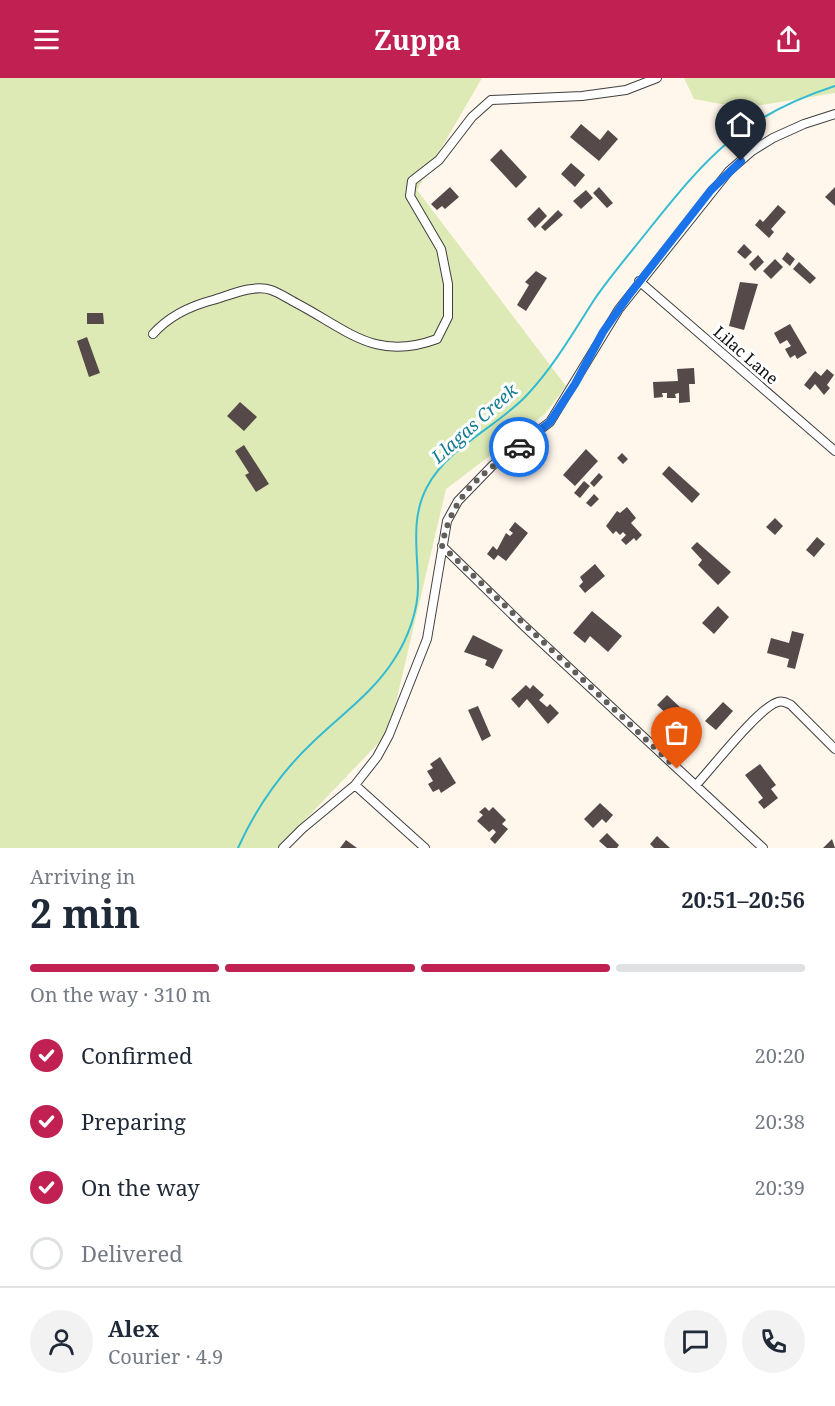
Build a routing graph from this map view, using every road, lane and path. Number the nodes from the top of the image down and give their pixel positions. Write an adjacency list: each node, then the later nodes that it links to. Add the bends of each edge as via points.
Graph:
1 (657, 78): 4 (street, via 626,90 582,96 492,100 472,117 439,160 412,181 410,196 441,249 448,284 448,317 436,339 390,349 369,342 270,289 247,290 204,302 163,322)
2 (834, 116): 3 (street, via 804,124 752,150 711,190)
3 (639, 281): 5 (street, Lilac Lane); 6 (street, via 603,332 550,422 493,465 458,501 447,521)
4 (153, 334)
5 (835, 451)
6 (442, 546): 8 (street, via 427,639 389,735); 9 (street)
7 (835, 749): 9 (street, via 791,705 776,702 757,717)
8 (355, 785): 10 (street); 11 (street)
9 (696, 785): 12 (street)
10 (283, 848)
11 (425, 848)
12 (763, 848)

